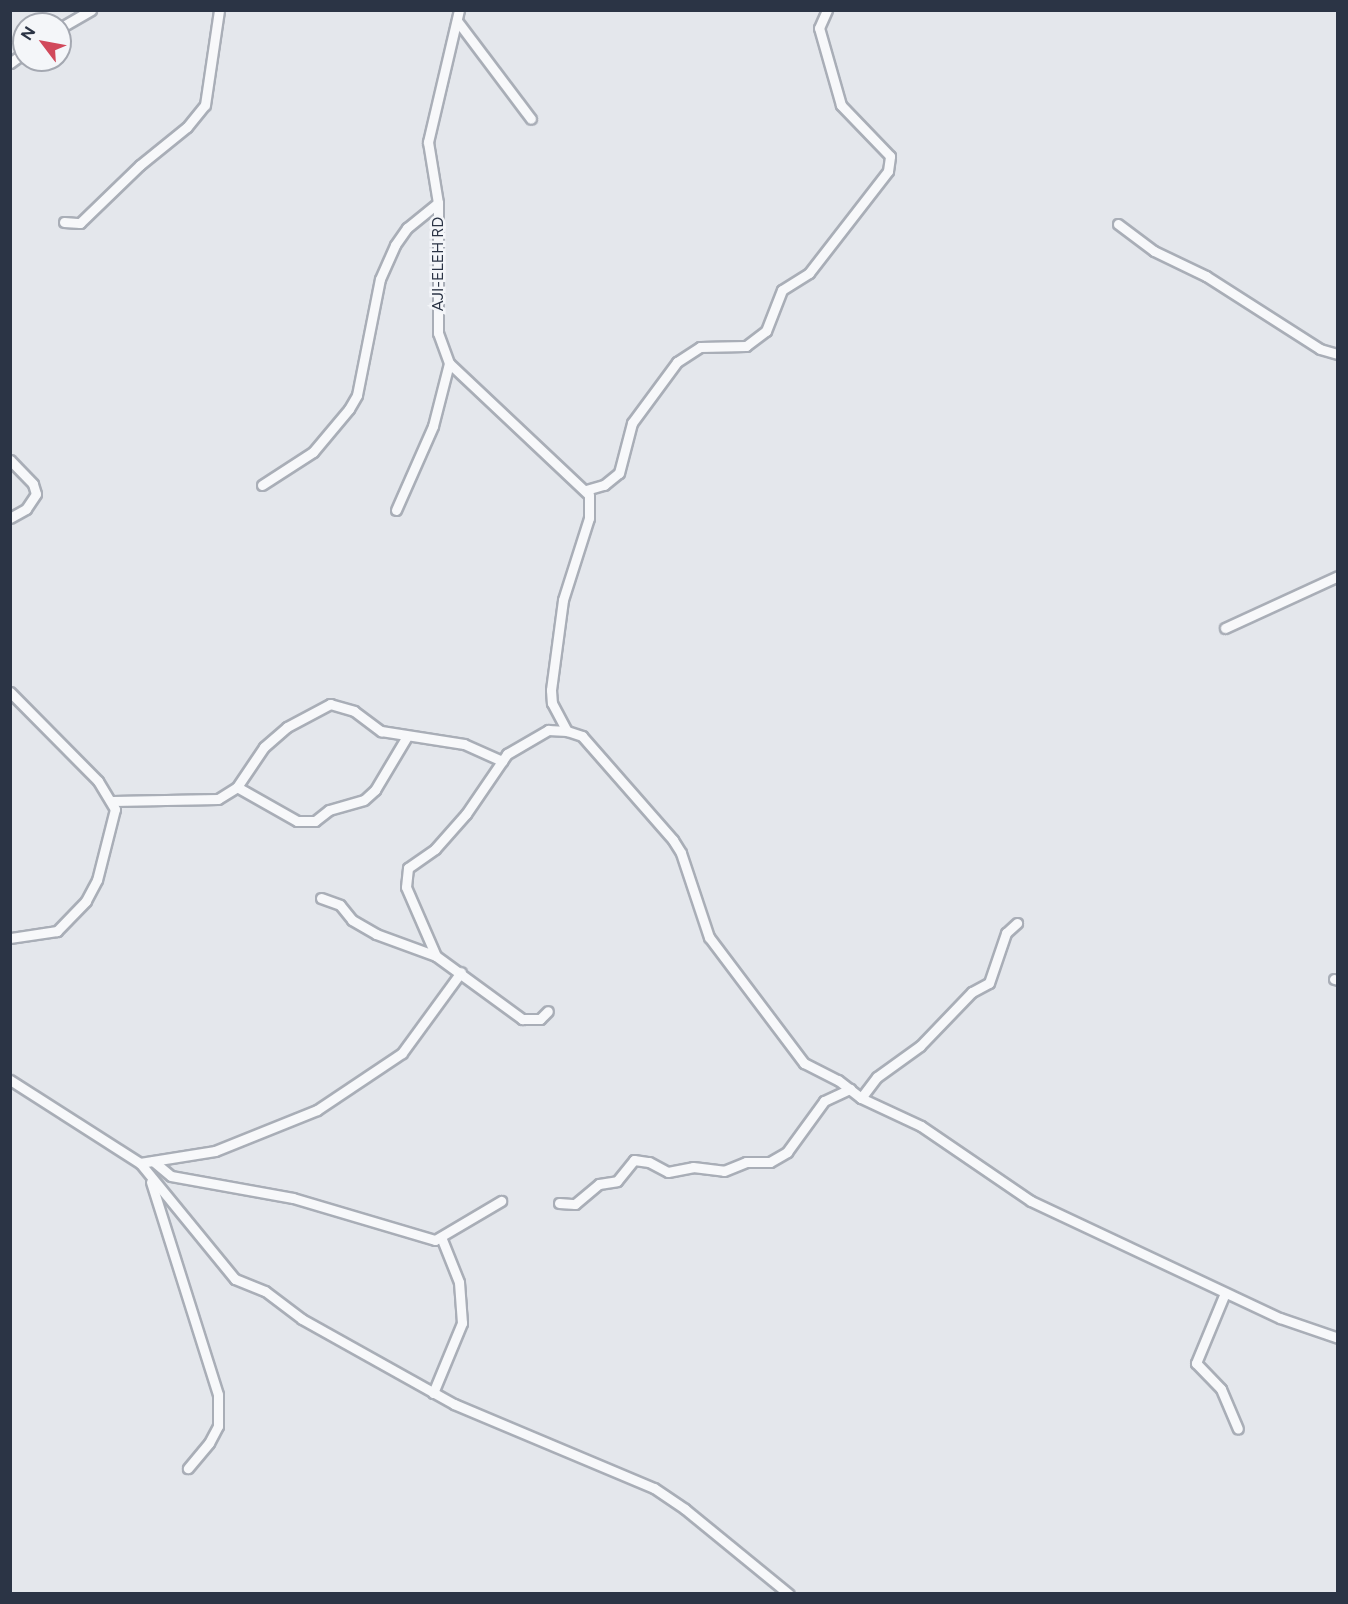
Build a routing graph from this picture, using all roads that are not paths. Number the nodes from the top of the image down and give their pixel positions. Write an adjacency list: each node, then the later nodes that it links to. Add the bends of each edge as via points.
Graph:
1 (91, 10): 5 (street)
2 (219, 10): 9 (street, via 205,105 187,127 140,165 80,223)
3 (459, 10): 6 (street, AJI-ELEH RD)
4 (827, 10): 15 (street, via 819,28 841,105 891,156 888,171 809,273 782,290 766,331 746,346 700,347 677,362 632,423 619,473 604,485)
5 (72, 21)
6 (458, 22): 7 (street); 8 (street, AJI-ELEH RD, via 428,142)
7 (531, 119)
8 (438, 203): 12 (street, AJI-ELEH RD, via 438,333); 14 (street, via 407,228 394,245 380,279 357,395 349,409 313,452)
9 (64, 222)
10 (1118, 224): 11 (street, via 1154,251 1206,276 1320,350)
11 (1338, 354)
12 (449, 363): 15 (street); 16 (street, via 433,426)
13 (10, 460): 17 (street, via 33,484 36,494 26,509)
14 (262, 485)
15 (586, 490): 21 (street, via 591,504 589,518 563,600 551,690 552,703)
16 (396, 510)
17 (10, 518)
18 (1338, 576): 19 (street)
19 (1224, 628)
20 (10, 692): 25 (street)
21 (567, 731): 23 (street, via 540,733); 33 (street, via 582,736 673,840 709,937 804,1063)
22 (406, 738): 23 (street, via 464,744); 24 (street, via 381,731 354,711 330,704 287,727 264,747); 24 (street, via 375,790 364,800 329,810 315,821 297,821)
23 (502, 761): 29 (street, via 471,807 435,849 408,868 406,887)
24 (237, 787): 25 (street, via 218,799 202,801)
25 (113, 801): 28 (street, via 113,820 97,880 86,901 57,931)
26 (321, 898): 29 (street, via 340,905 352,920 375,934)
27 (1017, 922): 34 (street, via 1006,933 989,983 972,992 920,1046 877,1077)
28 (10, 938)
29 (436, 956): 30 (street)
30 (461, 972): 31 (street, via 522,1019 540,1019); 35 (street, via 402,1053 317,1110 215,1151)
31 (548, 1011)
32 (10, 1080): 36 (street)
33 (850, 1089): 34 (street); 39 (street, via 824,1101 787,1152 770,1162 746,1162 723,1172 693,1167 668,1172 649,1162 634,1160 617,1180 599,1184 575,1204)
34 (861, 1098): 41 (street, via 921,1126 1031,1201)
35 (153, 1161): 36 (street); 40 (street, via 162,1171 191,1181 293,1197 435,1240)
36 (140, 1163): 37 (street)
37 (148, 1174): 43 (street, via 235,1279 265,1291 302,1319); 45 (street, via 218,1395 218,1426)
38 (501, 1201): 40 (street)
39 (559, 1203)
40 (441, 1237): 43 (street, via 459,1282 462,1323)
41 (1225, 1293): 42 (street); 44 (street, via 1196,1363 1221,1389)
42 (1338, 1338)
43 (433, 1393): 46 (street, via 554,1449 654,1488)
44 (1238, 1429)
45 (188, 1468)
46 (789, 1593)

